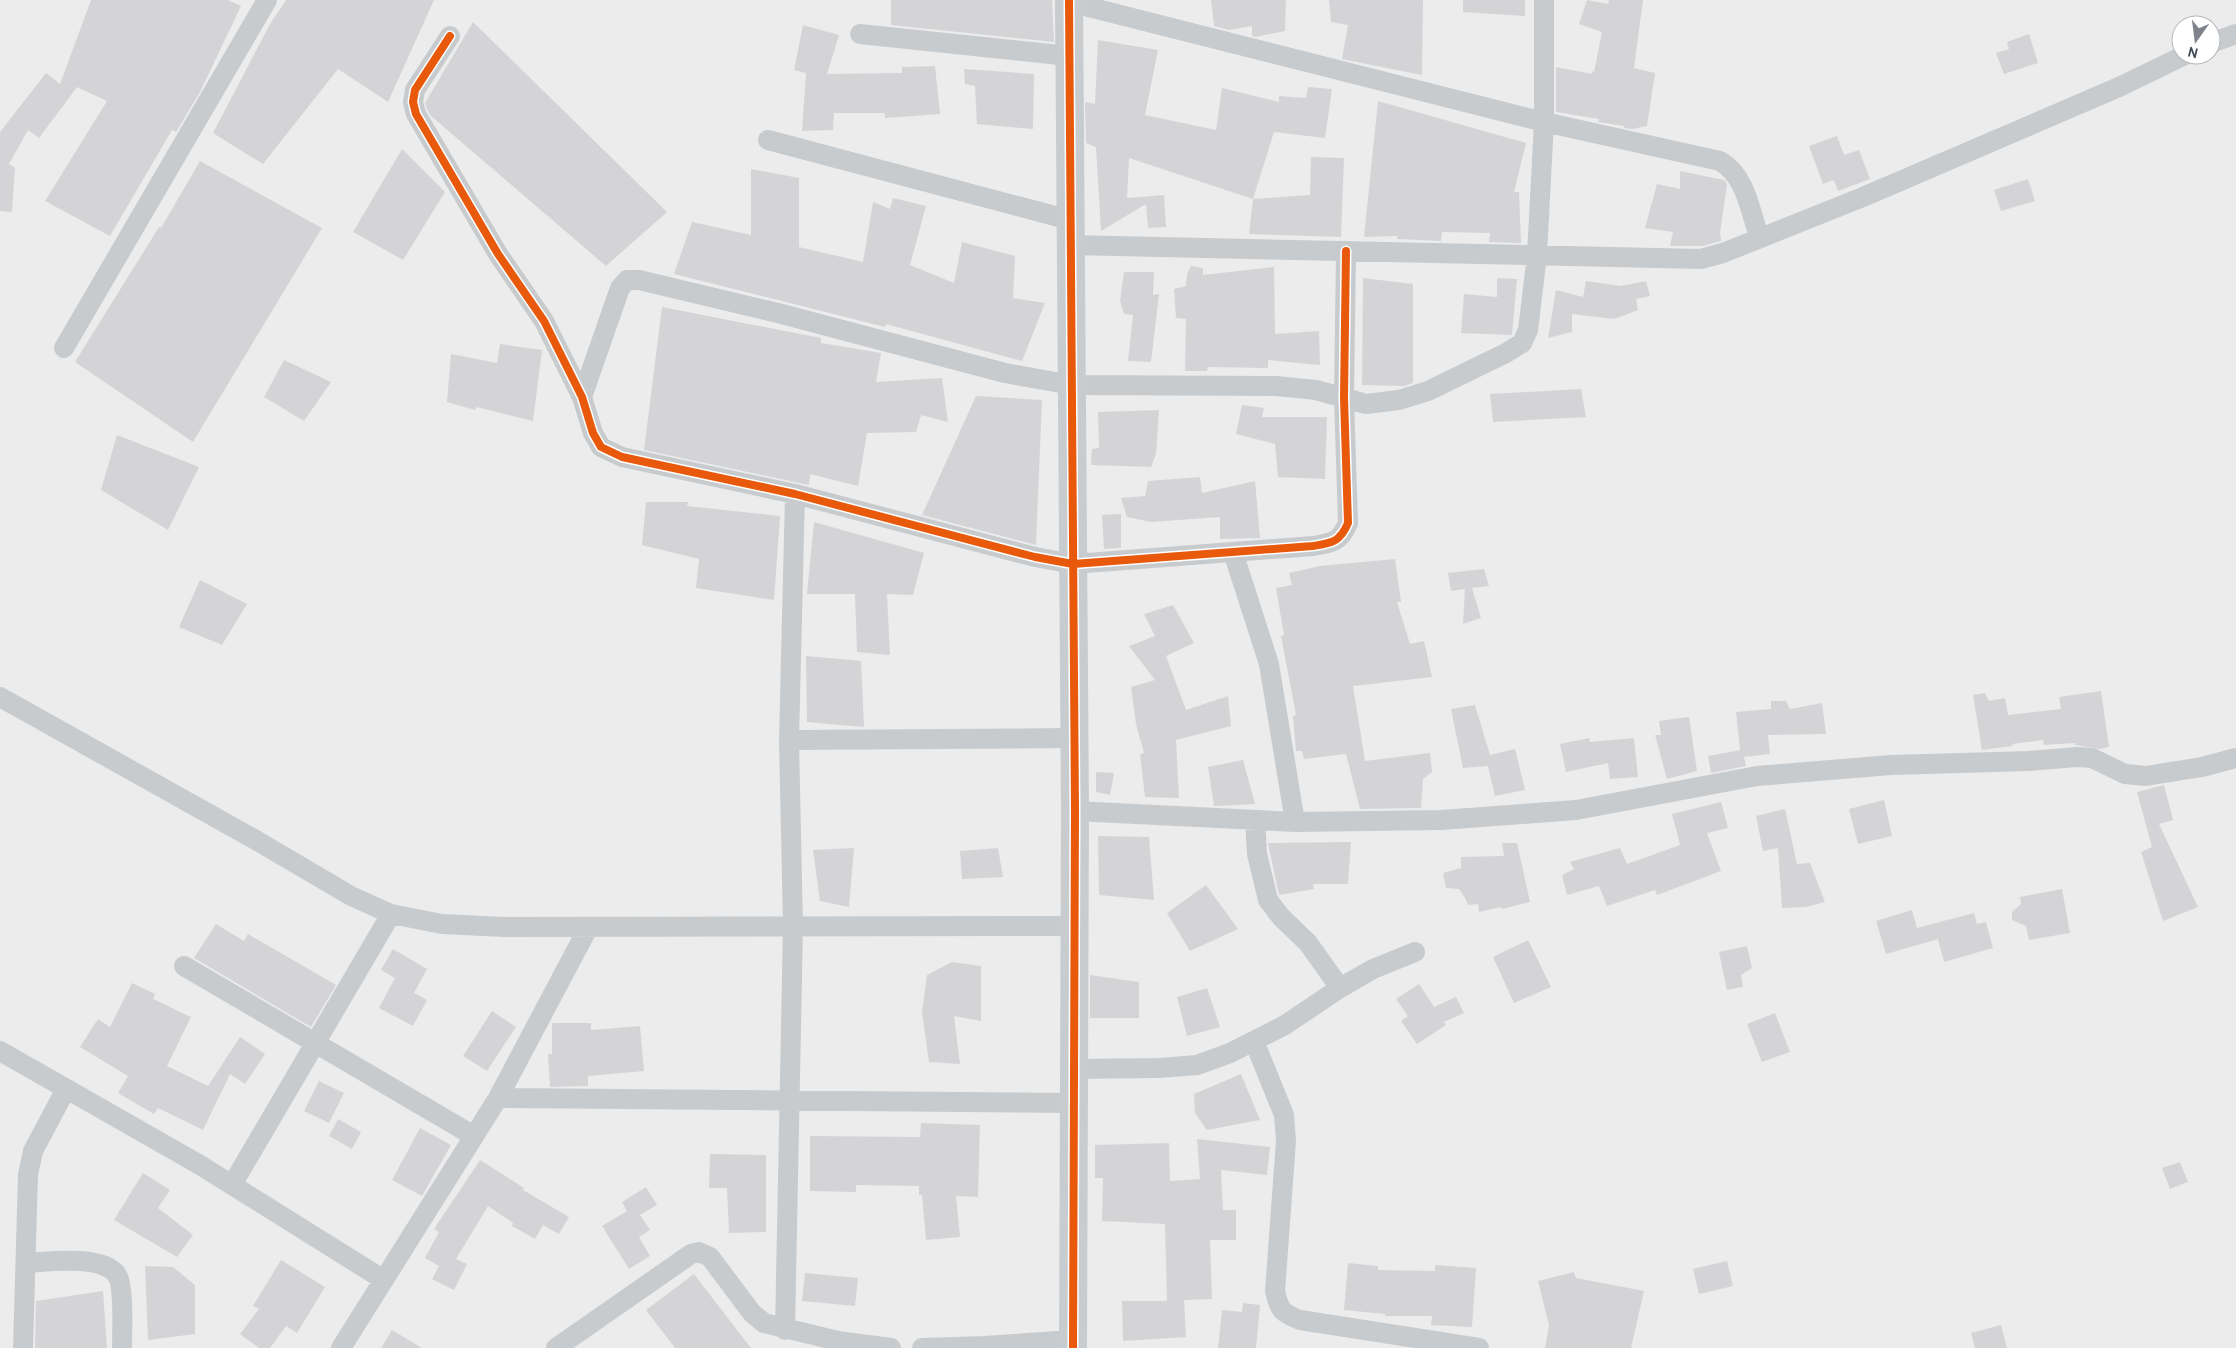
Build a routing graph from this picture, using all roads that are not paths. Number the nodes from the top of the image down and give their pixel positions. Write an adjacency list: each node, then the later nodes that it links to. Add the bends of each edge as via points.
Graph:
1 (267, 0): 16 (street)
2 (1544, 0): 10 (street)
3 (1068, 1): 8 (street); 10 (street)
4 (860, 34): 8 (street)
5 (2236, 34): 7 (street)
6 (450, 36): 18 (street, via 415,90 416,114 498,254 544,321)
7 (2221, 39)
8 (1069, 56): 12 (street)
9 (2171, 62): 13 (street, via 1872,193)
10 (1544, 122): 13 (street, via 1720,161 1732,168 1740,181); 15 (street)
11 (768, 140): 12 (street)
12 (1071, 233): 14 (street); 17 (street)
13 (1759, 237): 15 (street, via 1701,259)
14 (1346, 251): 15 (street); 19 (street)
15 (1537, 255): 19 (street, via 1528,330 1522,343 1428,391 1399,400 1366,404)
16 (64, 348)
17 (1072, 385): 18 (street, via 1005,374 778,313 639,280 627,280 620,288); 19 (street, via 1276,386 1316,390); 22 (street)
18 (582, 397): 20 (street, via 593,433 601,447 622,457)
19 (1344, 398): 21 (street, via 1348,523 1343,534 1332,542 1313,546)
20 (795, 494): 22 (street); 25 (street)
21 (1233, 552): 22 (street); 29 (street, via 1269,664)
22 (1073, 564): 24 (street)
23 (0, 697): 30 (street, via 351,896)
24 (1074, 738): 25 (street); 27 (street)
25 (789, 740): 31 (street)
26 (2236, 758): 29 (street, via 2146,776 2125,774 2092,758 2077,757 1892,765 1757,776 1576,810 1441,820)
27 (1075, 811): 28 (street); 32 (street)
28 (1255, 820): 29 (street); 36 (street, via 1257,854 1268,900 1308,943)
29 (1296, 822)
30 (391, 914): 33 (street, via 442,924); 38 (street)
31 (793, 926): 32 (street); 33 (street); 43 (street)
32 (1074, 926): 40 (street)
33 (588, 928): 42 (street)
34 (1415, 952): 36 (street)
35 (184, 966): 38 (street)
36 (1340, 988): 37 (street, via 1285,1025)
37 (1254, 1041): 40 (street, via 1197,1065); 57 (street, via 1284,1115 1286,1141 1275,1291 1282,1310 1300,1320)
38 (315, 1043): 45 (street); 46 (street)
39 (0, 1051): 41 (street)
40 (1074, 1069): 44 (street)
41 (66, 1089): 46 (street); 47 (street, via 33,1151 28,1175)
42 (498, 1098): 43 (street); 45 (street)
43 (788, 1100): 44 (street); 49 (street)
44 (1074, 1103): 50 (street)
45 (474, 1136): 48 (street)
46 (232, 1185): 48 (street)
47 (26, 1263): 51 (street); 52 (street, via 90,1261 110,1267 120,1281)
48 (384, 1280): 53 (street)
49 (784, 1330): 54 (street, via 764,1323 752,1313 710,1257 700,1252 691,1254); 55 (street)
50 (1073, 1344): 56 (street)
51 (23, 1348)
52 (122, 1348)
53 (341, 1348)
54 (556, 1348)
55 (891, 1348)
56 (922, 1348)
57 (1479, 1348)

